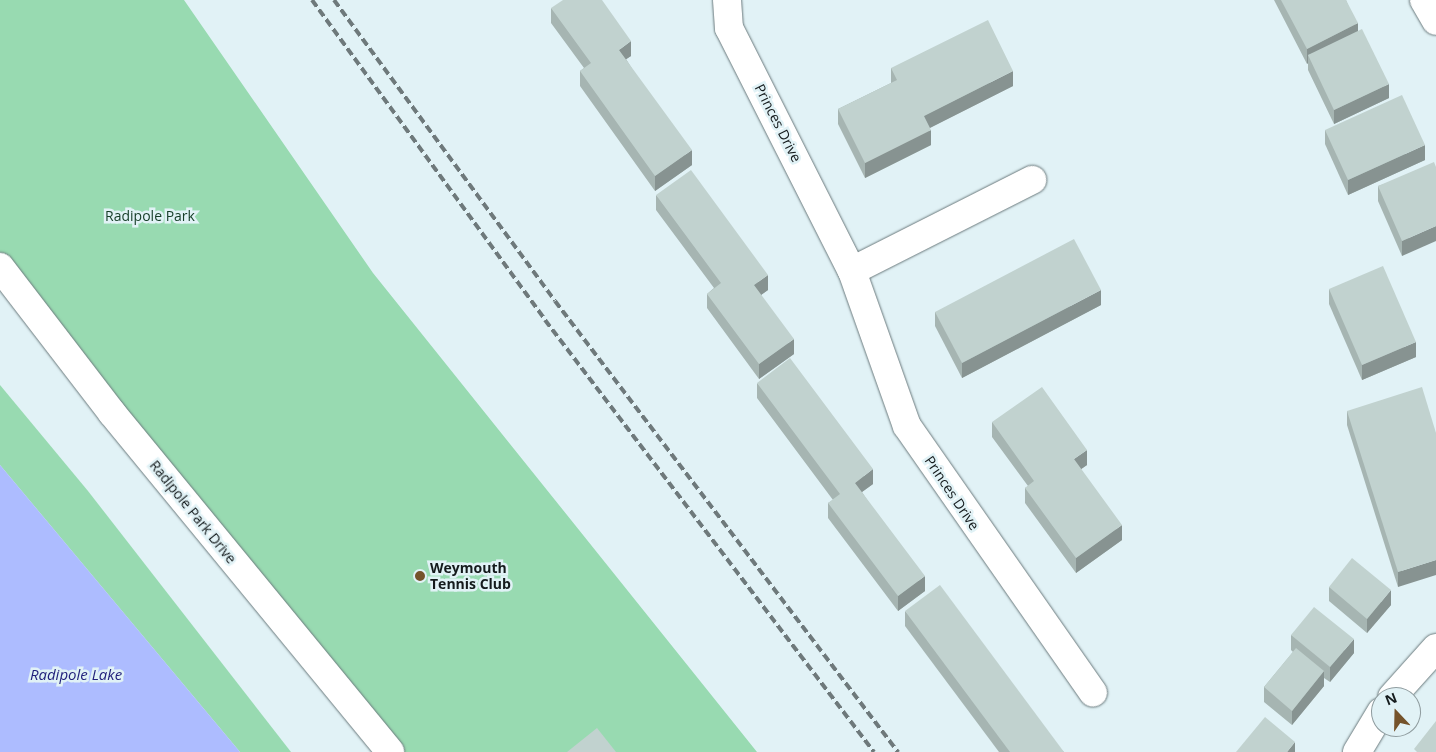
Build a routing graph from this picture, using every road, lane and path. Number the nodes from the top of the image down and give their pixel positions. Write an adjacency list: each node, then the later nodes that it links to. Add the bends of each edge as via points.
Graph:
1 (726, 0): 6 (street, Princes Drive, via 729,28)
2 (1424, 0): 3 (street)
3 (1436, 21)
4 (1032, 180): 6 (street)
5 (0, 267): 11 (street, Radipole Park Drive, via 112,414)
6 (852, 271): 9 (street, Princes Drive, via 907,426)
7 (1436, 648): 8 (street)
8 (1401, 687)
9 (1093, 693)
10 (1371, 729): 12 (street)
11 (390, 752)
12 (1357, 752)

